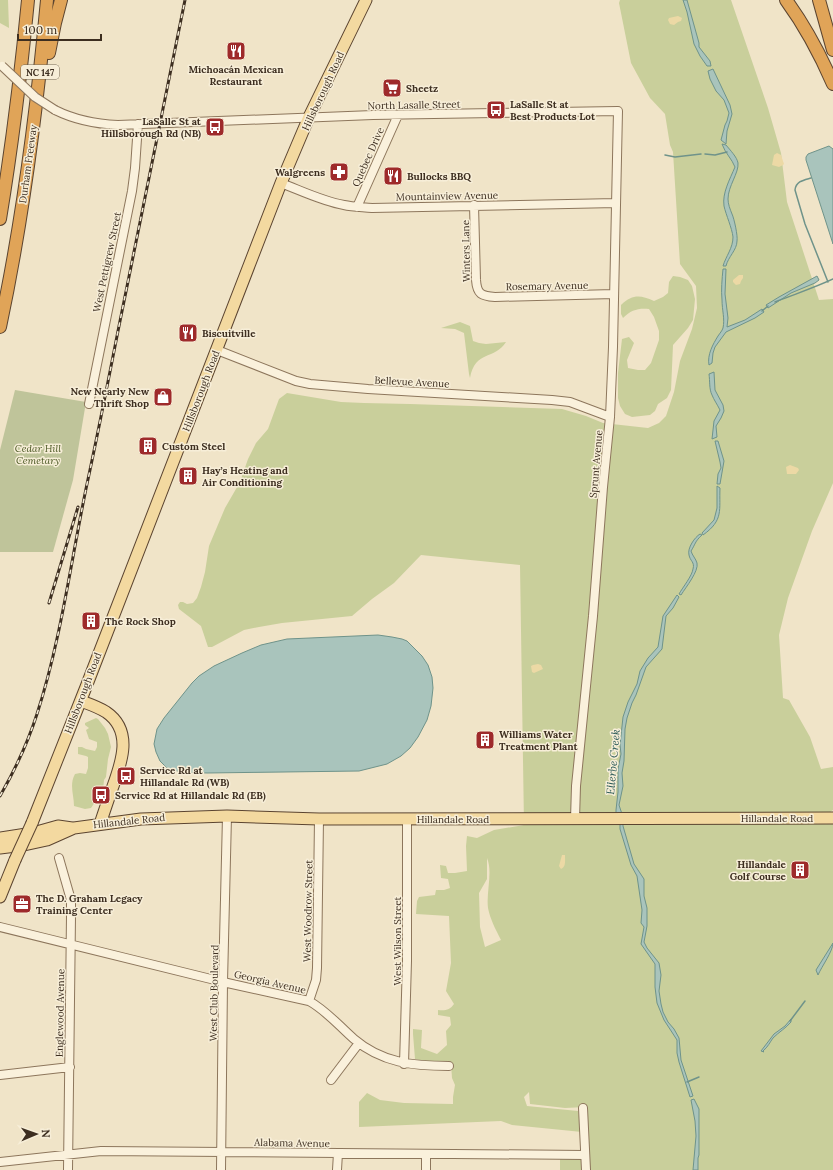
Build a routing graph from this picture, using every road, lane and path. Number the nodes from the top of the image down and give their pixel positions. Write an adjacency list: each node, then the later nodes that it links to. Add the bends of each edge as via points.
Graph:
1 (19, 0): 8 (highway)
2 (28, 0): 8 (highway, Durham Freeway / NC 147)
3 (47, 0): 16 (highway, Durham Freeway / NC 147)
4 (61, 0): 16 (highway)
5 (366, 0): 14 (main road, Hillsborough Road)
6 (786, 0): 11 (highway, via 814,45)
7 (819, 0): 9 (highway)
8 (26, 26): 21 (highway, Durham Freeway / NC 147, via 13,138)
9 (833, 50)
10 (1, 66): 15 (street, North Lasalle Street, bridge, via 35,97 72,118 98,124)
11 (833, 84)
12 (618, 111): 13 (street, North Lasalle Street); 18 (street, Sprunt Avenue)
13 (398, 115): 14 (street, North Lasalle Street); 20 (street, Quebec Drive)
14 (310, 117): 15 (street, North Lasalle Street); 17 (main road, Hillsborough Road)
15 (138, 124): 26 (street, West Pettigrew Street, via 132,191)
16 (31, 144): 24 (highway, Durham Freeway / NC 147, via 15,254)
17 (281, 183): 20 (street, Mountainview Avenue, via 322,199); 25 (main road, Hillsborough Road)
18 (616, 203): 19 (street, Mountainview Avenue); 23 (street, Sprunt Avenue)
19 (474, 205): 20 (street, Mountainview Avenue); 22 (street, Winters Lane, via 476,288)
20 (357, 207)
21 (0, 219)
22 (481, 294): 23 (street, Rosemary Avenue, via 495,297)
23 (614, 294): 27 (street, Sprunt Avenue)
24 (0, 327)
25 (217, 350): 27 (street, Bellevue Avenue, via 310,384 552,400 570,402); 28 (main road, Hillsborough Road)
26 (89, 404)
27 (610, 417): 33 (street, Sprunt Avenue)
28 (81, 701): 34 (main road, via 110,715 123,738 121,761); 39 (main road, Hillsborough Road, bridge)
29 (227, 816): 31 (main road, Hillandale Road); 34 (main road, Hillandale Road, via 149,818); 44 (street, West Club Boulevard)
30 (833, 818): 33 (main road, Hillandale Road)
31 (319, 819): 32 (main road, Hillandale Road); 45 (street, West Woodrow Street, via 318,963)
32 (407, 819): 33 (main road, Hillandale Road); 47 (street, West Wilson Street)
33 (575, 819)
34 (100, 824): 35 (main road, Hillandale Road)
35 (74, 828): 36 (main road, Hillandale Road, via 58,826); 37 (main road, Hillandale Road, via 46,840)
36 (0, 838)
37 (0, 848)
38 (59, 858): 43 (street, Englewood Avenue, via 71,900)
39 (15, 860): 40 (main road); 41 (main road, Hillsborough Road)
40 (0, 878)
41 (0, 897)
42 (0, 928): 43 (street, Georgia Avenue)
43 (71, 945): 44 (street, Georgia Avenue); 49 (street, Englewood Avenue)
44 (223, 982): 45 (street, Georgia Avenue); 53 (street, West Club Boulevard)
45 (309, 1001): 46 (street, Georgia Avenue, via 320,1007)
46 (359, 1043): 47 (street, Georgia Avenue, via 388,1059); 51 (street)
47 (404, 1064): 48 (street, Georgia Avenue)
48 (449, 1066)
49 (70, 1067): 50 (street); 56 (street, Englewood Avenue)
50 (0, 1075)
51 (331, 1080)
52 (583, 1108): 57 (street)
53 (221, 1152): 54 (street, Alabama Avenue); 56 (street, Alabama Avenue, via 101,1151); 60 (street, West Club Boulevard)
54 (338, 1153): 55 (street, Alabama Avenue); 61 (street)
55 (426, 1154): 57 (street, Alabama Avenue); 62 (street)
56 (68, 1155): 58 (street, Alabama Avenue); 59 (street, Englewood Avenue)
57 (585, 1155): 63 (street)
58 (0, 1162)
59 (68, 1170)
60 (221, 1170)
61 (337, 1170)
62 (426, 1170)
63 (586, 1170)

